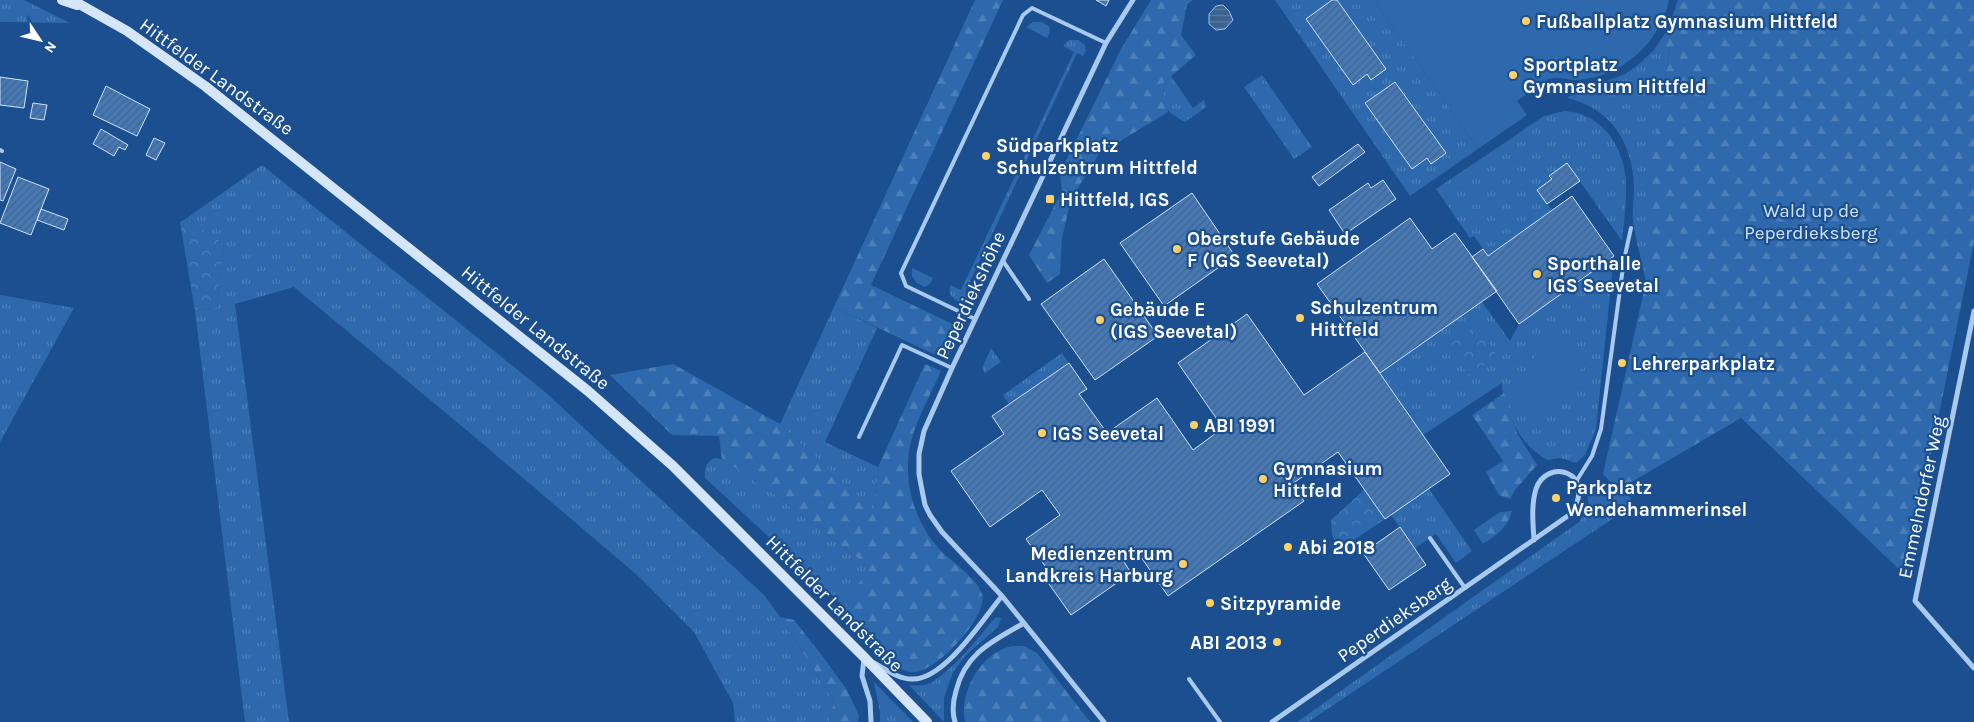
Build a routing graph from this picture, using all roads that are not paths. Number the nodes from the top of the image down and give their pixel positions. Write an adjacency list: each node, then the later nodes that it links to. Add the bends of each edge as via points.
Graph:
1 (62, 0): 4 (main road, Hittfelder Landstraße)
2 (72, 0): 4 (main road, Hittfelder Landstraße)
3 (1133, 0): 5 (street, Peperdiekshöhe)
4 (83, 7): 19 (main road, Hittfelder Landstraße, via 135,36 205,86 588,391 673,466)
5 (1106, 42): 7 (street, Peperdiekshöhe); 10 (lane, via 1032,8 1023,15 901,273 906,286)
6 (1631, 228): 13 (lane, via 1601,429 1592,456)
7 (1003, 261): 8 (lane); 10 (street, Peperdiekshöhe)
8 (1029, 299)
9 (1974, 311): 20 (street, Emmelndorfer Weg, via 1915,601)
10 (975, 319): 11 (street, Peperdiekshöhe)
11 (952, 368): 12 (lane, via 902,345); 17 (street, Peperdiekshöhe, via 924,431 919,454 925,504 942,532)
12 (859, 438)
13 (1577, 480): 15 (street, Peperdieksberg, via 1580,491 1572,513); 15 (street, via 1562,472 1553,472 1536,488)
14 (1430, 538): 16 (lane)
15 (1534, 540): 16 (street, Peperdieksberg)
16 (1465, 588): 27 (street, Peperdieksberg)
17 (1002, 596): 18 (street, Peperdiekshöhe); 19 (street, via 947,664 930,675 913,679 893,674)
18 (1024, 623): 24 (street, via 983,648 960,675 954,700); 25 (street, Peperdiekshöhe)
19 (864, 657): 22 (street, via 862,676 870,700); 23 (main road, Hittfelder Landstraße)
20 (1974, 668)
21 (1189, 679): 26 (lane)
22 (871, 722)
23 (927, 722)
24 (954, 722)
25 (1104, 722)
26 (1220, 722)
27 (1272, 722)

